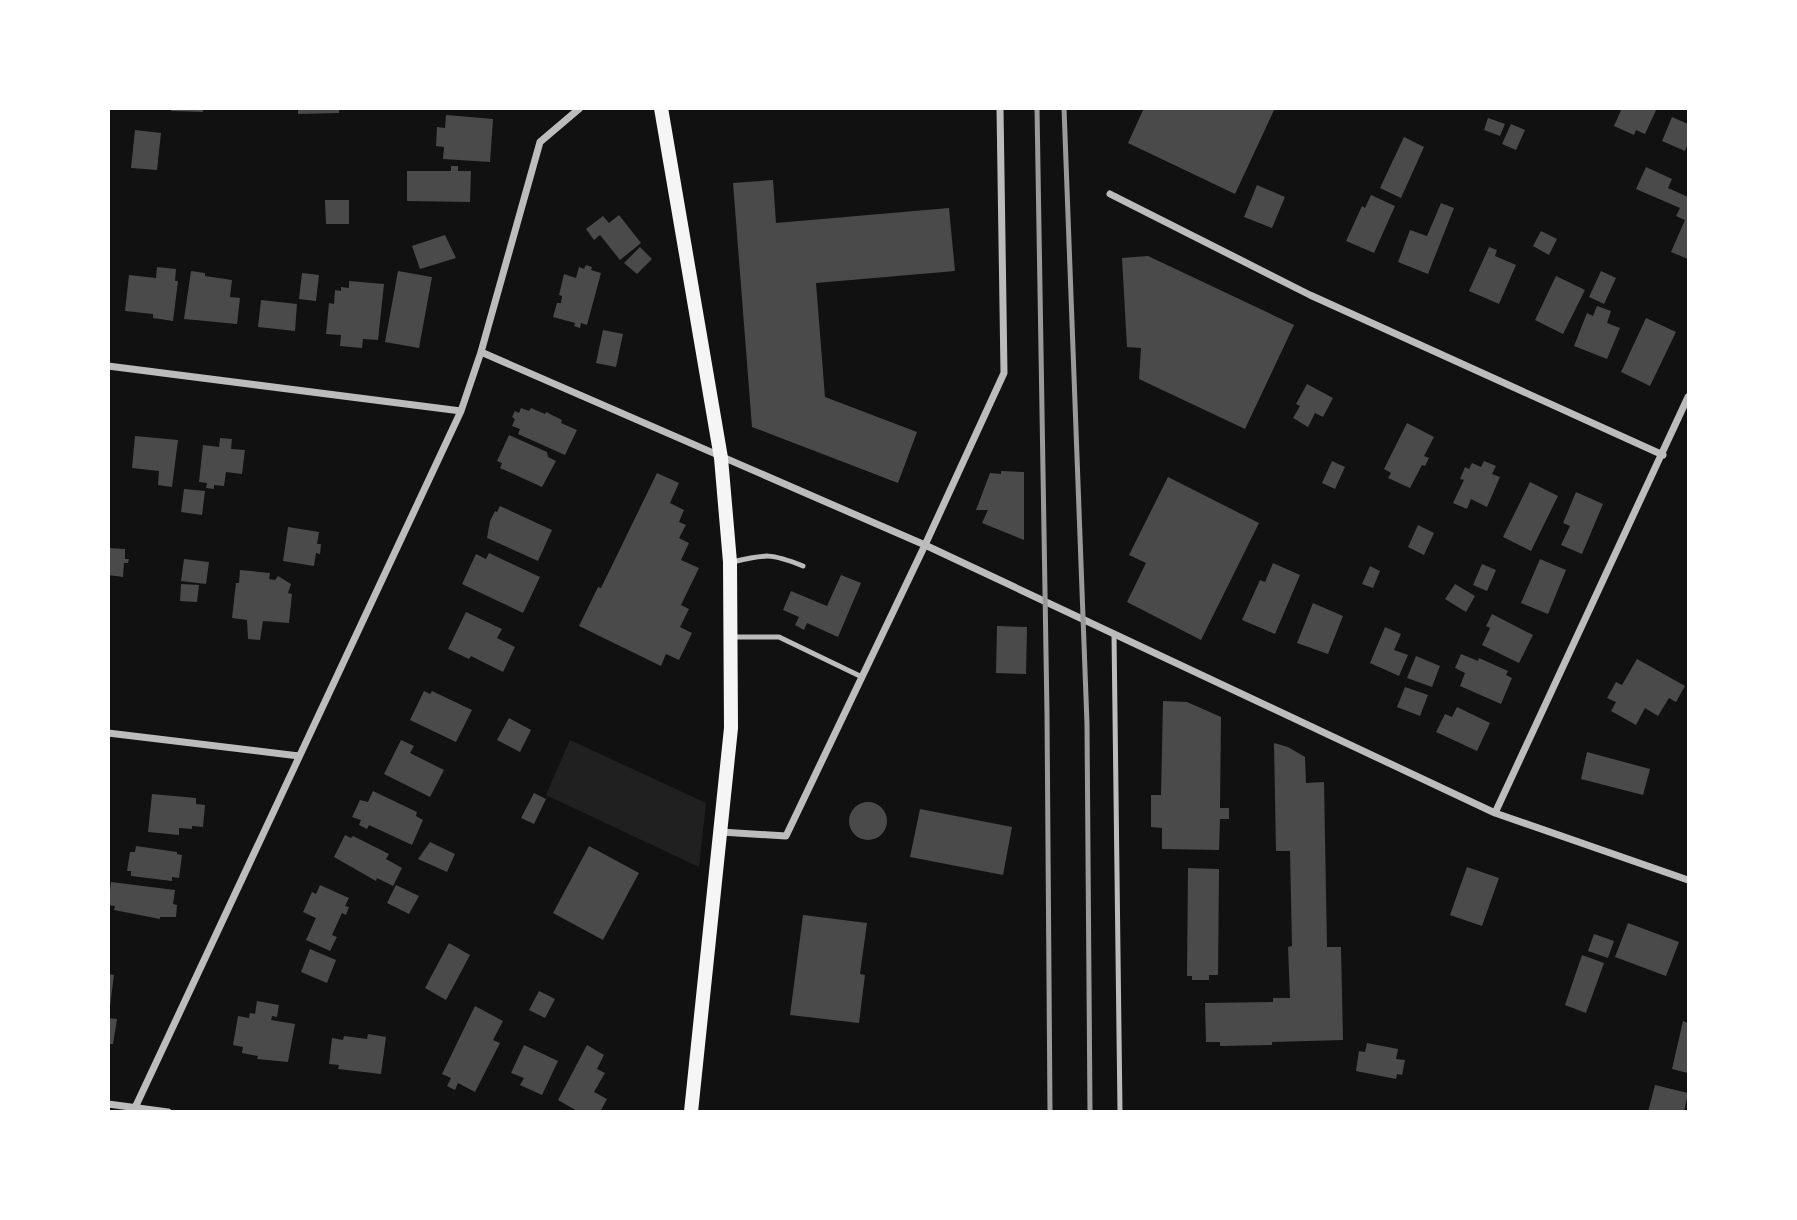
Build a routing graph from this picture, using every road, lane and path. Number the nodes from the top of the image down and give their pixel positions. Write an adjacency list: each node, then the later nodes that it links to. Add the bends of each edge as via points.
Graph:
1 (580, 108): 5 (street, via 540,142)
2 (661, 108): 10 (main road)
3 (1000, 108): 11 (street, via 1003,373)
4 (1110, 194): 9 (street, via 1310,295)
5 (481, 352): 8 (street); 10 (street)
6 (108, 366): 8 (street)
7 (1689, 397): 9 (street)
8 (461, 411): 18 (street)
9 (1663, 455): 19 (street)
10 (721, 458): 11 (street); 12 (main road)
11 (925, 545): 14 (street); 16 (street)
12 (730, 562): 13 (lane, via 776,555); 15 (main road)
13 (803, 566)
14 (1114, 634): 19 (street); 26 (lane)
15 (730, 637): 16 (lane, via 779,637); 20 (main road, via 731,728)
16 (862, 677): 20 (street, via 786,836)
17 (108, 733): 18 (street)
18 (299, 757): 23 (street)
19 (1495, 813): 21 (street)
20 (721, 832): 25 (main road)
21 (1689, 880)
22 (108, 1104): 23 (street)
23 (134, 1109): 24 (street)
24 (168, 1111)
25 (691, 1111)
26 (1120, 1111)

